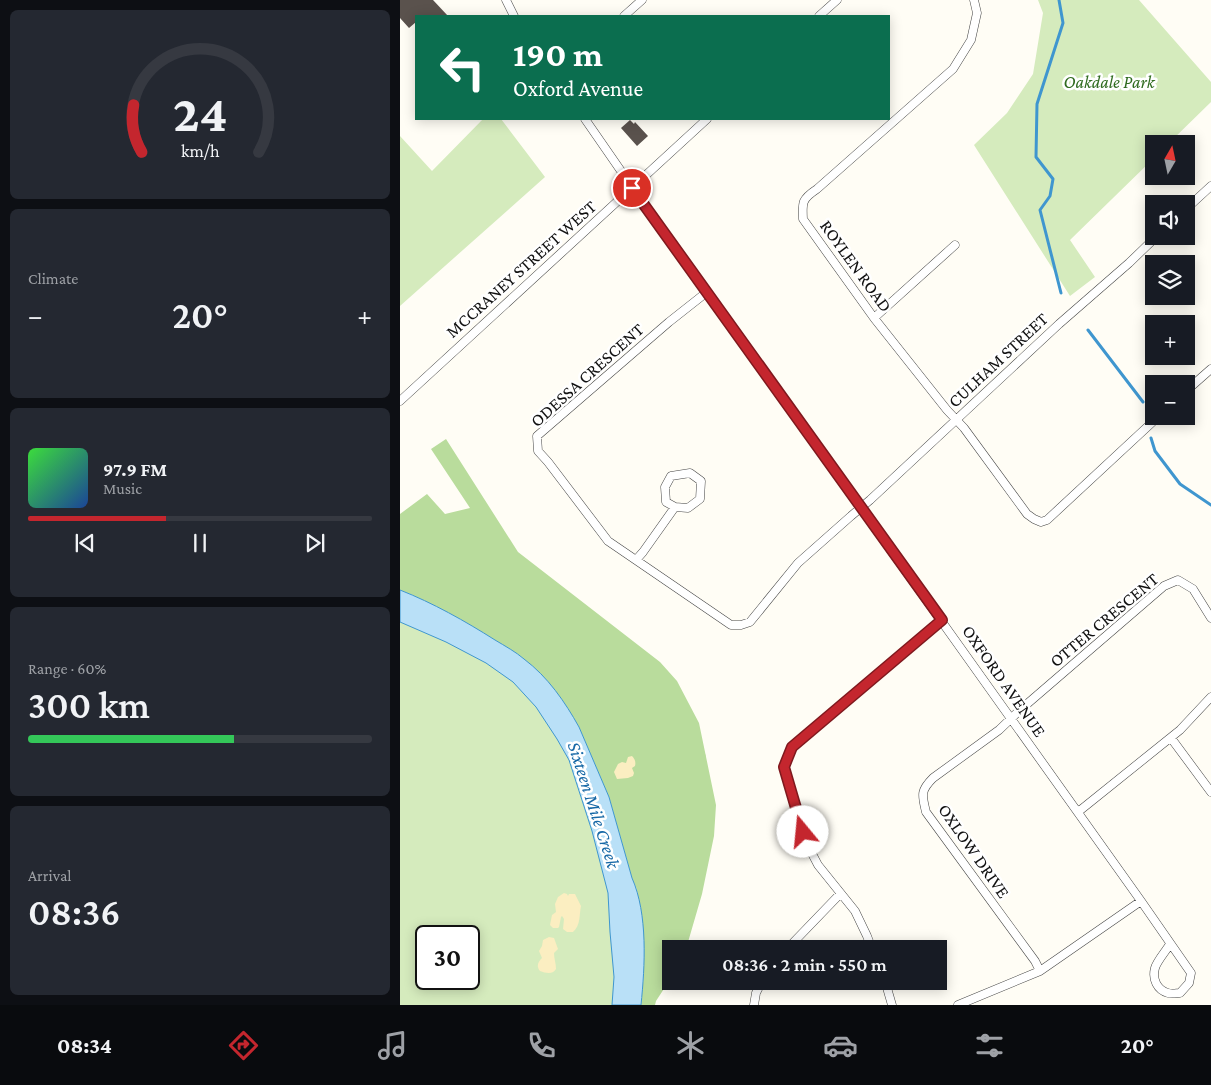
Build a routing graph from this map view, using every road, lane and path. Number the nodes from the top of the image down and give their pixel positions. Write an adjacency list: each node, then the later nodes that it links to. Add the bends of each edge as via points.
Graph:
1 (506, 0): 5 (street)
2 (642, 0): 6 (street)
3 (837, 0): 7 (street)
4 (974, 0): 16 (street, ROYLEN ROAD, via 977,12 971,40 953,69 807,196 802,206 803,219)
5 (514, 15)
6 (625, 15)
7 (820, 15)
8 (586, 120): 11 (street, OXFORD AVENUE)
9 (706, 120): 11 (street, MCCRANEY STREET WEST)
10 (1211, 186): 12 (street)
11 (632, 188): 15 (street, OXFORD AVENUE); 19 (street, MCCRANEY STREET WEST)
12 (1195, 201)
13 (955, 244): 16 (street)
14 (1147, 245): 20 (street, CULHAM STREET)
15 (707, 292): 23 (street, OXFORD AVENUE); 24 (street, ODESSA CRESCENT, via 537,436 538,451 608,541)
16 (874, 318): 20 (street, ROYLEN ROAD)
17 (1211, 369): 18 (street)
18 (1195, 384)
19 (400, 401)
20 (956, 419): 21 (street, ROYLEN ROAD, via 1027,514 1041,522 1047,520); 23 (street, CULHAM STREET)
21 (1149, 425)
22 (675, 508): 22 (street, via 688,508 700,499 701,481 690,473 671,476 665,487 666,502); 24 (street)
23 (861, 508): 24 (street, ODESSA CRESCENT, via 798,563 750,622 741,625 732,624); 26 (street, OXFORD AVENUE)
24 (636, 560)
25 (1211, 618): 28 (street, OTTER CRESCENT, via 1192,589 1178,580 1164,586)
26 (942, 620): 28 (street, OXFORD AVENUE); 32 (street, via 792,747 784,767 807,844)
27 (1211, 697): 29 (street)
28 (1012, 719): 31 (street, OXFORD AVENUE); 37 (street, OXLOW DRIVE, via 933,778 925,786 922,797 926,812)
29 (1171, 738): 30 (street); 31 (street)
30 (1211, 792)
31 (1078, 812): 33 (street, OXFORD AVENUE)
32 (840, 894): 34 (street); 35 (street, via 855,912)
33 (1141, 901): 36 (street, OXFORD AVENUE); 37 (street)
34 (796, 940)
35 (869, 940)
36 (1170, 944): 36 (street, OXFORD AVENUE, via 1155,967 1154,976 1155,984 1169,994 1180,993 1189,983 1191,973)
37 (1040, 971): 42 (street)
38 (758, 990): 40 (street)
39 (888, 990): 41 (street)
40 (754, 1005)
41 (892, 1005)
42 (958, 1005)

